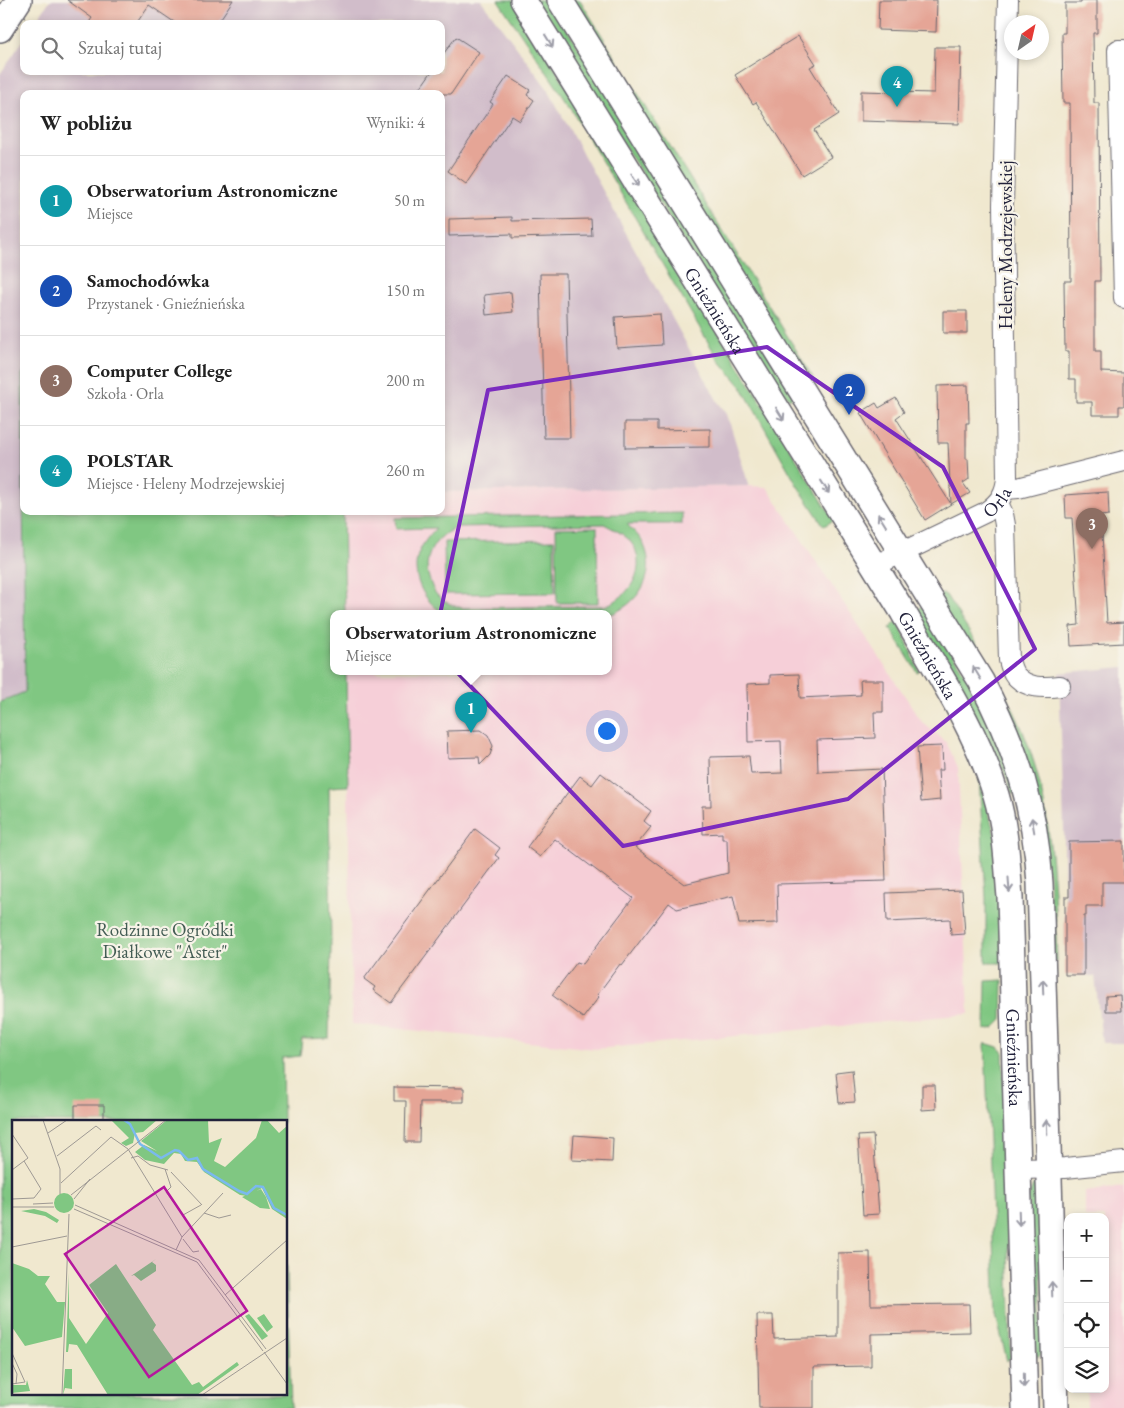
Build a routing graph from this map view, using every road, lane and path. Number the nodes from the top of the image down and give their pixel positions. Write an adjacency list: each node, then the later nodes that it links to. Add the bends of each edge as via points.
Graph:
1 (19, 0): 5 (street)
2 (523, 0): 11 (street, Gnieźnieńska, one-way to 11)
3 (560, 0): 10 (street, Gnieźnieńska, one-way to 3)
4 (1008, 0): 9 (street, Heleny Modrzejewskiej, via 1003,205 1007,477)
5 (0, 28)
6 (1124, 50): 7 (street, via 1118,50)
7 (1124, 298)
8 (1124, 461): 9 (street, Orla, via 1018,488)
9 (1002, 496): 10 (street, Orla, via 986,512); 12 (street, Heleny Modrzejewskiej, via 1008,660 1015,675 1031,687)
10 (902, 552): 11 (street, Orla); 15 (street, Gnieźnieńska, one-way to 10, via 1040,883 1027,793 1011,744 988,695)
11 (874, 566): 14 (street, Gnieźnieńska, one-way to 14, via 954,698 982,752 997,796 1010,897)
12 (1060, 686)
13 (1124, 1162): 15 (street)
14 (1018, 1169): 15 (street); 16 (street, Gnieźnieńska, one-way to 16)
15 (1048, 1169): 17 (street, Gnieźnieńska, one-way to 15)
16 (1025, 1408)
17 (1056, 1408)

